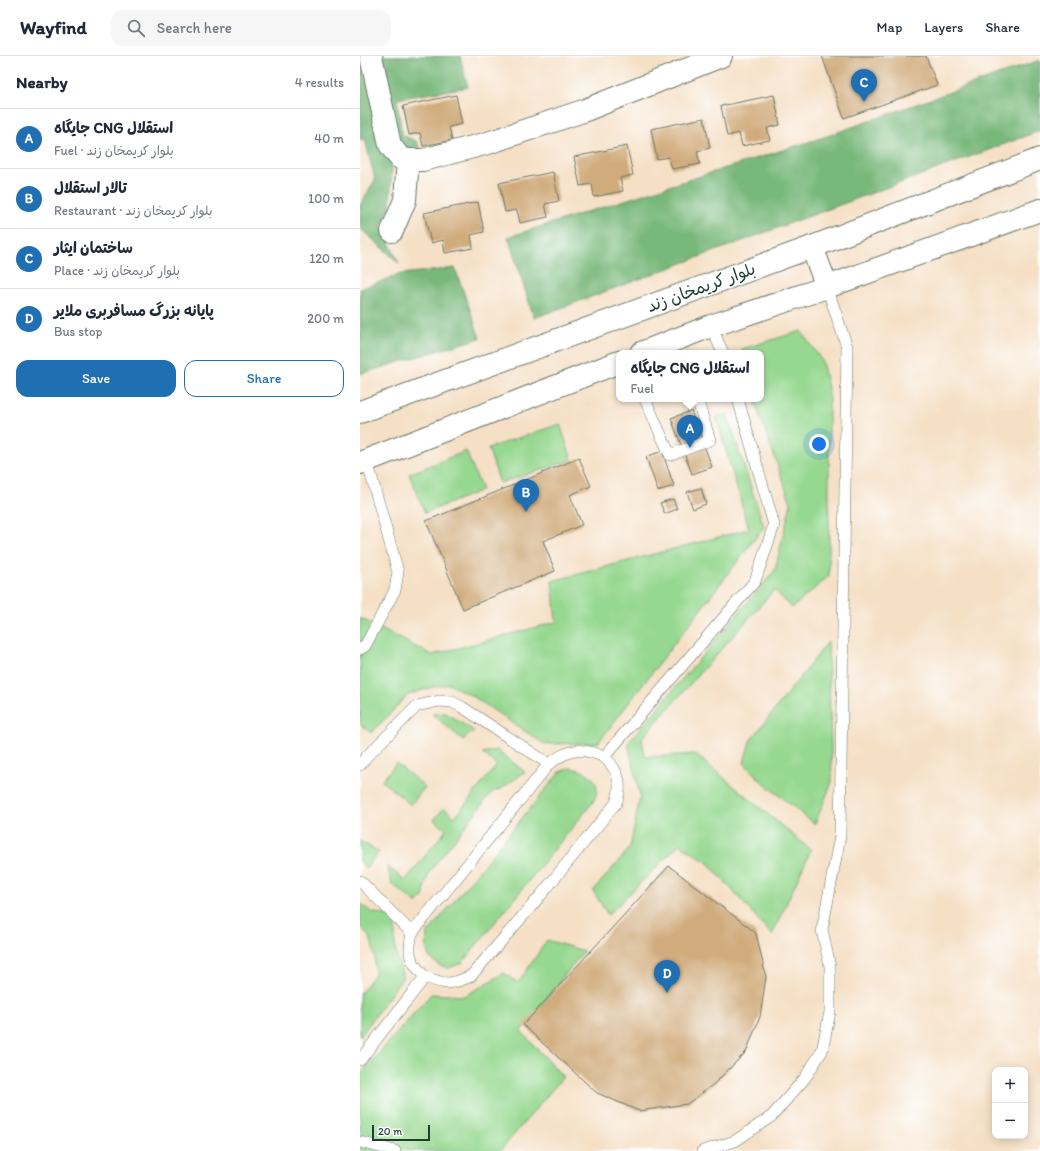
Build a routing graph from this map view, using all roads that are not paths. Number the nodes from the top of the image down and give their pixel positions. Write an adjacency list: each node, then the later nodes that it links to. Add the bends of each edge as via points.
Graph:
1 (371, 56): 4 (main road, via 390,145 400,158)
2 (721, 56): 4 (main road, via 583,111 481,145 423,160)
3 (1040, 159): 7 (main road, بلوار کریمخان زند)
4 (408, 160): 6 (main road, via 405,200)
5 (1040, 210): 8 (main road)
6 (392, 231)
7 (812, 247): 8 (main road); 16 (main road, بلوار کریمخان زند)
8 (827, 287): 9 (main road); 28 (lane, via 847,347 840,836 822,930 830,966 830,1012 822,1051 805,1078 772,1116 735,1141)
9 (711, 326): 10 (main road, via 678,343); 11 (lane)
10 (652, 350)
11 (722, 350)
12 (616, 363): 17 (main road)
13 (646, 402): 14 (lane, via 670,455 710,440)
14 (698, 402)
15 (739, 402): 20 (lane, via 774,525 755,581)
16 (360, 412)
17 (364, 462): 18 (lane, via 398,572 395,590 365,646)
18 (360, 650)
19 (362, 757): 21 (lane, via 417,706 438,701 452,702)
20 (604, 757): 21 (lane, via 592,752 575,750 559,756); 24 (lane, via 612,764 618,776 620,787 616,803 471,976 455,983 440,983)
21 (549, 764): 23 (lane)
22 (360, 881): 23 (lane)
23 (412, 933): 24 (lane, via 412,963)
24 (425, 977): 25 (lane)
25 (360, 1060)
26 (360, 1142): 27 (lane)
27 (395, 1151)
28 (703, 1151)

